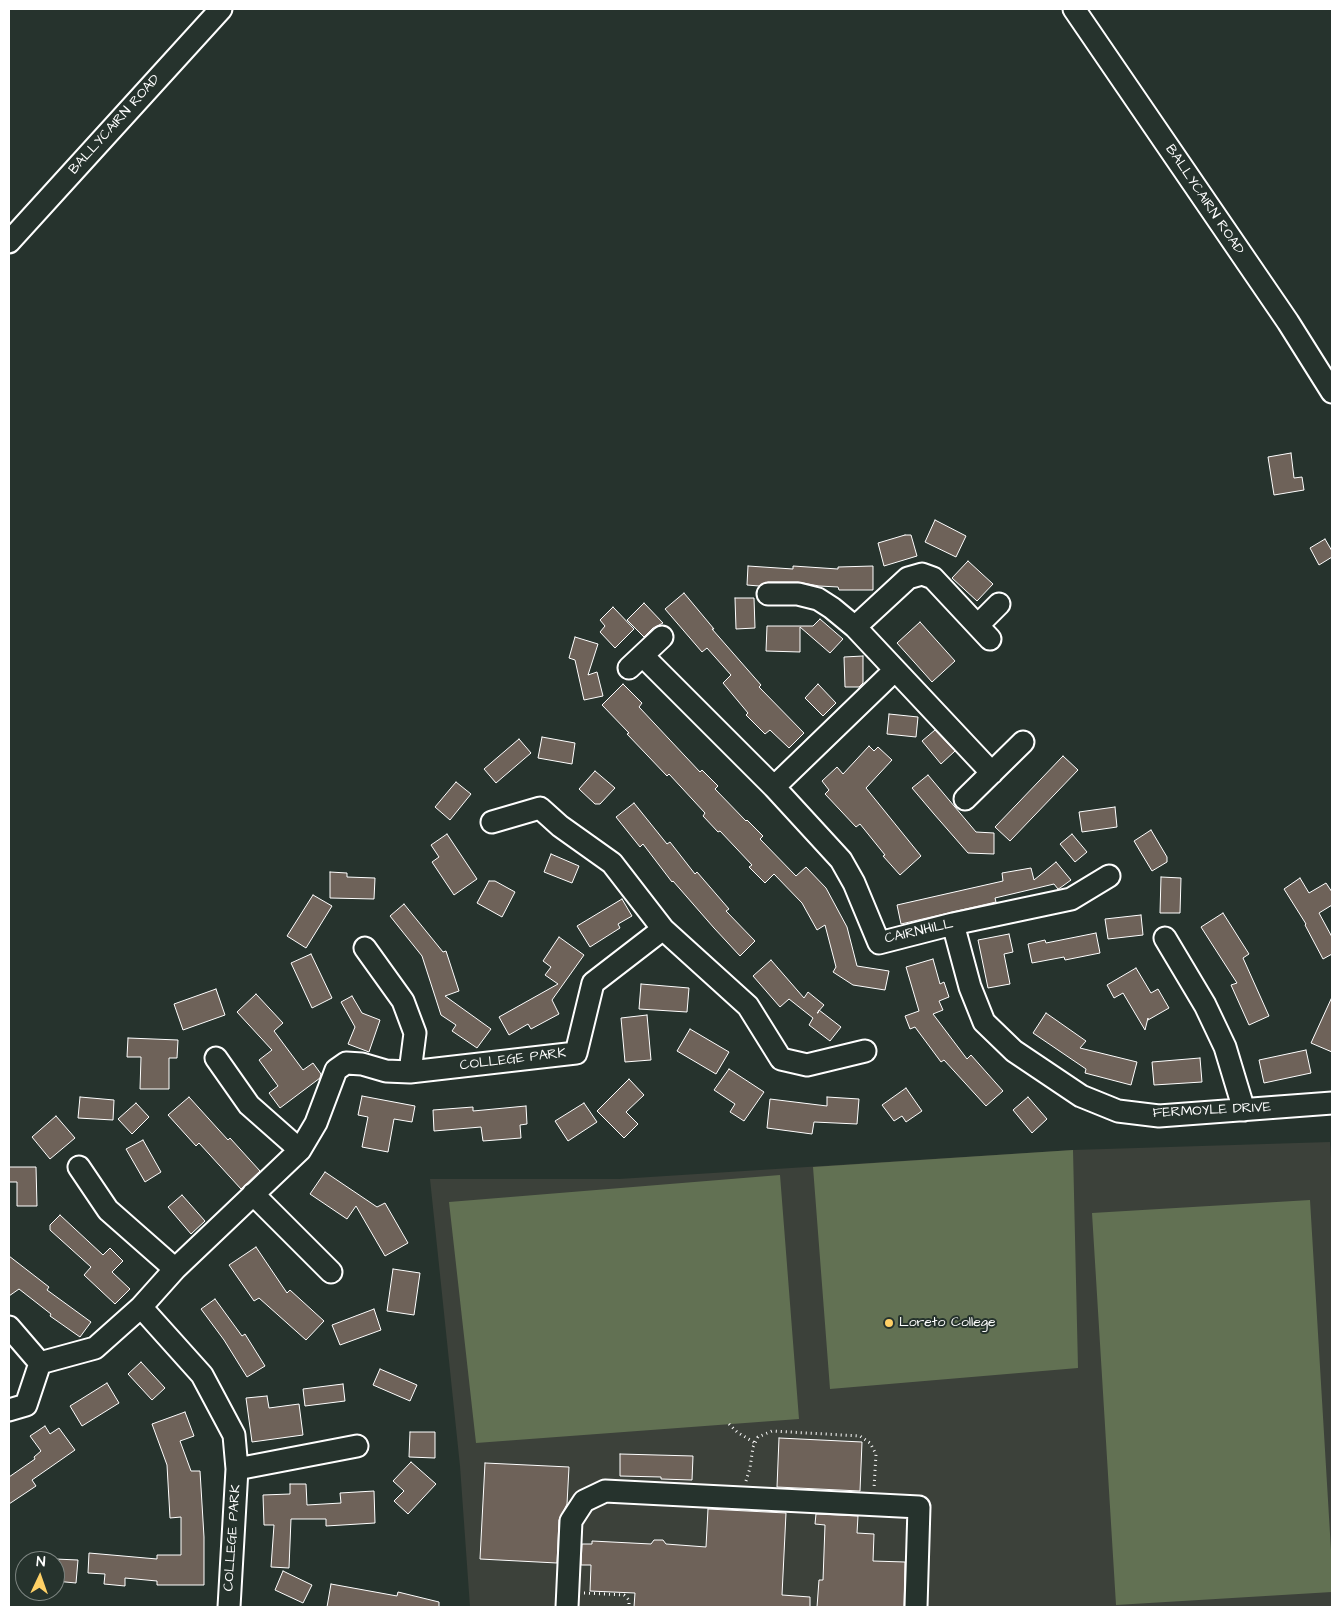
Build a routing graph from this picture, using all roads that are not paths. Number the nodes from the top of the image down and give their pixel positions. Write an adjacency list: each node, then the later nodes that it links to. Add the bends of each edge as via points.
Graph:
1 (221, 9): 3 (street, BALLYCAIRN ROAD)
2 (1074, 9): 4 (street, BALLYCAIRN ROAD, via 1288,322)
3 (9, 242)
4 (1332, 392)
5 (768, 594): 7 (street, via 798,594 818,599)
6 (999, 604): 7 (street, via 984,632 933,578 922,574 908,578)
7 (855, 627): 9 (street)
8 (662, 637): 12 (street, CAIRNHILL, via 636,662)
9 (895, 670): 11 (street); 12 (street)
10 (1023, 742): 11 (street)
11 (992, 773): 13 (street)
12 (774, 787): 16 (street, CAIRNHILL, via 841,860 880,943)
13 (965, 799)
14 (492, 822): 17 (street, via 540,808 612,863)
15 (1108, 876): 16 (street, CAIRNHILL, via 1071,899)
16 (953, 924): 24 (street, FERMOYLE DRIVE, via 970,987 984,1022 1014,1051 1080,1096 1118,1111 1159,1116)
17 (663, 929): 20 (street, via 748,1006 781,1059 807,1066); 22 (street, COLLEGE PARK, via 593,983 576,1052)
18 (1165, 938): 24 (street, via 1205,1004 1225,1047)
19 (365, 948): 22 (street, via 402,1001 415,1033)
20 (864, 1051)
21 (216, 1058): 25 (street, via 249,1105)
22 (410, 1072): 25 (street, COLLEGE PARK, via 346,1063 336,1070 316,1124)
23 (1332, 1103): 24 (street, FERMOYLE DRIVE)
24 (1244, 1110)
25 (300, 1150): 27 (street, COLLEGE PARK)
26 (79, 1167): 28 (street, via 108,1210)
27 (253, 1194): 28 (street, COLLEGE PARK); 29 (street)
28 (175, 1269): 30 (street, COLLEGE PARK)
29 (331, 1272)
30 (141, 1307): 32 (street, COLLEGE PARK, via 95,1348); 35 (street, COLLEGE PARK, via 202,1375 234,1435)
31 (9, 1327): 32 (street)
32 (40, 1363): 33 (street, via 26,1405)
33 (9, 1410)
34 (357, 1446): 35 (street, COLLEGE PARK)
35 (237, 1469): 37 (street, COLLEGE PARK)
36 (574, 1600): 38 (street, via 571,1521 584,1501 605,1491 919,1506)
37 (229, 1607)
38 (916, 1607)

